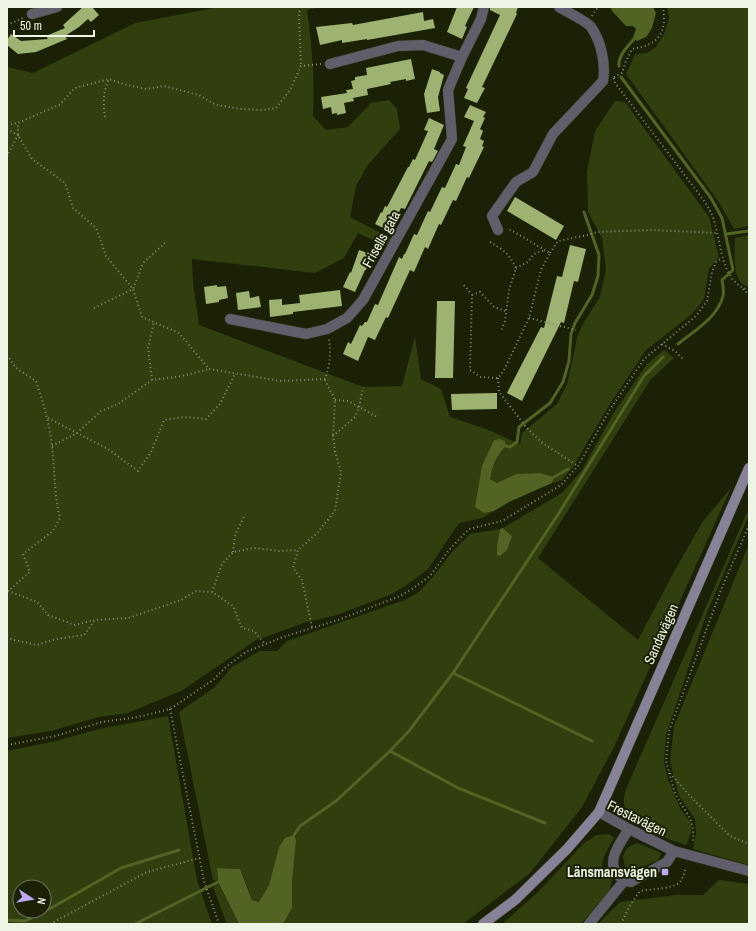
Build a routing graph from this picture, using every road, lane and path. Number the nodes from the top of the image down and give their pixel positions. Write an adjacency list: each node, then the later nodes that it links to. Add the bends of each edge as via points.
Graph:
1 (57, 7): 7 (street)
2 (300, 7): 12 (path)
3 (484, 7): 10 (street, Frisells gata, via 481,19)
4 (559, 7): 20 (street, via 590,26 598,39 605,70 603,81 553,134 533,172 516,182 496,210 492,216)
5 (598, 7): 8 (path)
6 (663, 7): 21 (path, via 665,20 661,33 654,43 632,49 622,73 613,77 707,207)
7 (32, 14): 9 (path)
8 (592, 16)
9 (7, 25)
10 (462, 57): 11 (street, via 422,45 398,46); 39 (street, Frisells gata, via 448,90 452,139 363,300 347,318)
11 (330, 64): 12 (path)
12 (301, 66): 13 (path, via 290,90 276,108 263,110 216,104 199,95 164,86 146,89)
13 (109, 79): 14 (path, via 102,102); 15 (path, via 75,88 60,105)
14 (105, 117)
15 (18, 123): 16 (path); 18 (path)
16 (7, 125)
17 (7, 129): 18 (path)
18 (18, 135): 19 (path); 30 (path, via 32,159 65,183 73,208 96,228 106,256)
19 (7, 156)
20 (498, 230): 24 (path, via 511,230)
21 (718, 233): 25 (path, via 652,230 597,232 558,241); 26 (path)
22 (166, 242): 30 (path, via 143,263)
23 (490, 242): 27 (path, via 505,251)
24 (545, 250): 25 (path); 27 (path, via 534,254 528,262)
25 (550, 253): 36 (path, via 541,270)
26 (722, 258): 29 (path, via 732,278); 42 (path, via 716,262 712,272 707,301 696,316)
27 (516, 268): 35 (path)
28 (464, 285): 32 (path)
29 (742, 288): 31 (path); 33 (path)
30 (133, 289): 34 (path); 38 (path, via 142,317)
31 (749, 290)
32 (472, 295): 35 (path, via 480,292 494,307); 47 (path, via 470,370 481,377)
33 (749, 295)
34 (94, 308)
35 (506, 311): 41 (path)
36 (528, 318): 40 (path); 47 (path)
37 (230, 319): 39 (street, Frisells gata, via 306,334)
38 (154, 322): 45 (path, via 179,333); 49 (path, via 148,348)
39 (327, 329): 48 (path, via 330,352)
40 (576, 330)
41 (501, 331)
42 (662, 344): 44 (path); 58 (path, via 644,359 609,411)
43 (7, 355): 54 (path, via 16,368 36,381)
44 (683, 359)
45 (209, 369): 46 (path); 49 (path)
46 (235, 374): 48 (path, via 281,381); 55 (path, via 220,404 206,419 184,417 164,420 151,452 138,471 108,449)
47 (498, 378): 58 (path, via 499,392 526,427 541,442)
48 (325, 379): 51 (path)
49 (152, 380): 55 (path, via 118,404 101,411)
50 (363, 387): 52 (path)
51 (335, 400): 52 (path, via 348,402); 56 (path)
52 (359, 408): 53 (path); 56 (path, via 355,417)
53 (377, 417)
54 (48, 418): 55 (path); 57 (path)
55 (77, 433): 57 (path)
56 (333, 436): 62 (path, via 341,472 335,511 317,533)
57 (52, 446): 64 (path, via 56,501 60,518 53,531 23,554 30,572)
58 (578, 466): 67 (path, via 561,485 502,521 469,529 430,576 412,589 338,620)
59 (749, 468): 73 (street, Sandavägen)
60 (244, 517): 63 (path, via 234,535)
61 (749, 525): 72 (path, via 721,590 669,731 666,761)
62 (298, 550): 63 (path, via 254,548); 67 (path, via 293,568 302,580)
63 (233, 552): 65 (path, via 222,564)
64 (7, 591): 66 (path, via 37,602 48,615 75,626)
65 (212, 592): 66 (path, via 196,591 181,600 128,618); 69 (path, via 232,606 242,628 254,631)
66 (95, 620): 68 (path, via 84,635 37,645)
67 (312, 627): 69 (path)
68 (7, 637)
69 (265, 644): 70 (path, via 246,652 213,680)
70 (170, 709): 71 (path); 78 (path)
71 (7, 745)
72 (669, 772): 75 (path, via 676,796 692,820); 76 (path, via 730,836)
73 (599, 812): 74 (street, Frestavägen); 84 (street, Frestavägen, via 567,849 515,900)
74 (629, 829): 77 (street, Frestavägen); 81 (street, via 617,848 613,862 616,872)
75 (693, 841)
76 (749, 844)
77 (674, 851): 80 (street, Frestavägen); 81 (street, via 666,862 631,882)
78 (200, 858): 82 (path, via 147,872); 83 (path, via 207,892)
79 (686, 868): 86 (path, via 678,883 640,891)
80 (749, 871)
81 (624, 881): 85 (street)
82 (50, 924)
83 (219, 924)
84 (483, 924)
85 (589, 924)
86 (622, 924)

